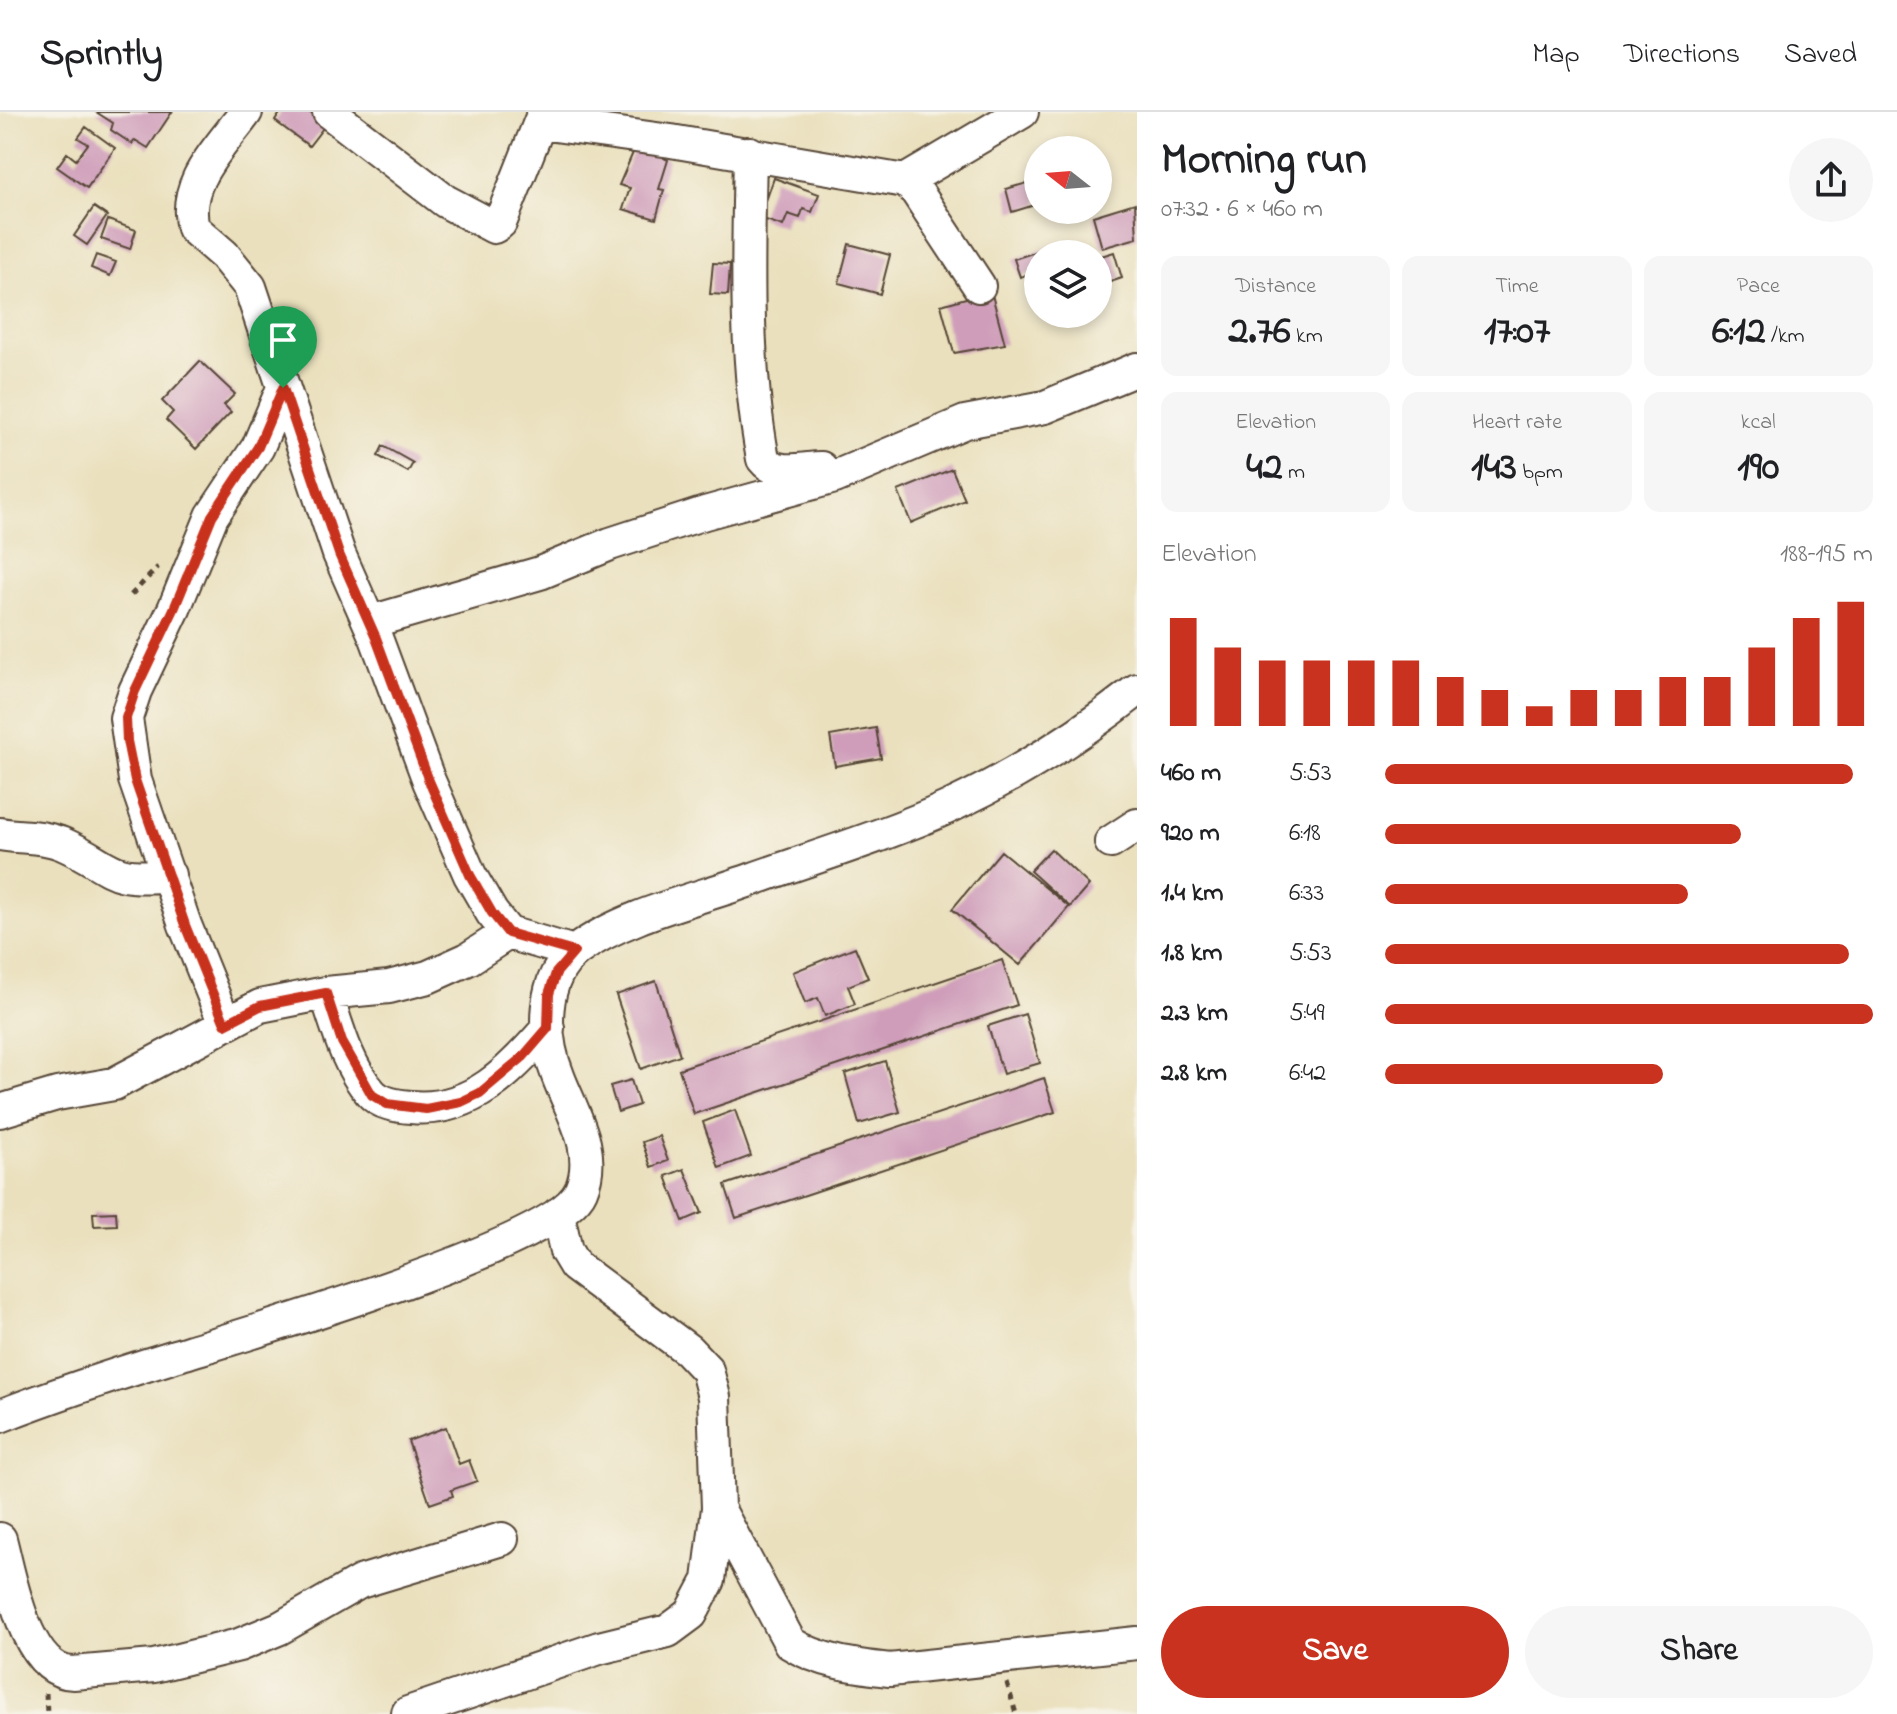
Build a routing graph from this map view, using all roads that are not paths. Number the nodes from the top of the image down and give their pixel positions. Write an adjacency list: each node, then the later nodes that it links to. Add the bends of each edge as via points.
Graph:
1 (246, 112): 9 (street, via 193,186 190,217 199,235 250,287)
2 (329, 112): 4 (street, via 445,201 494,227)
3 (1022, 112): 6 (street)
4 (542, 118): 5 (street)
5 (750, 153): 6 (street); 10 (street, via 749,309 763,459 782,471)
6 (905, 181): 7 (street)
7 (979, 286)
8 (1137, 369): 10 (street, via 1045,407 965,422)
9 (283, 388): 11 (street, via 319,502); 14 (street, via 258,447 212,516 126,718 135,780)
10 (854, 469): 11 (street, via 632,536 540,573)
11 (370, 622): 15 (street, via 449,828 492,913)
12 (1137, 690): 16 (street, via 1066,743 950,806 630,923)
13 (0, 834): 14 (street, via 61,843 115,875)
14 (169, 875): 18 (street)
15 (508, 933): 16 (street); 17 (street, via 428,977)
16 (574, 952): 19 (street, via 556,973)
17 (326, 993): 18 (street, via 260,1006); 19 (street, via 342,1042 372,1095 398,1106 426,1109 480,1093)
18 (225, 1024): 20 (street, via 114,1084)
19 (548, 1028): 21 (street, via 556,1071 587,1152 580,1195)
20 (0, 1111)
21 (558, 1214): 22 (street, via 361,1299); 23 (street, via 575,1266 707,1370 714,1397)
22 (0, 1416)
23 (718, 1508): 26 (street, via 790,1643 806,1653 890,1670); 27 (street, via 709,1580 691,1614 668,1631 599,1648)
24 (0, 1539): 25 (street, via 38,1655 65,1673 154,1666 239,1645 360,1582)
25 (502, 1539)
26 (1137, 1643)
27 (408, 1713)

